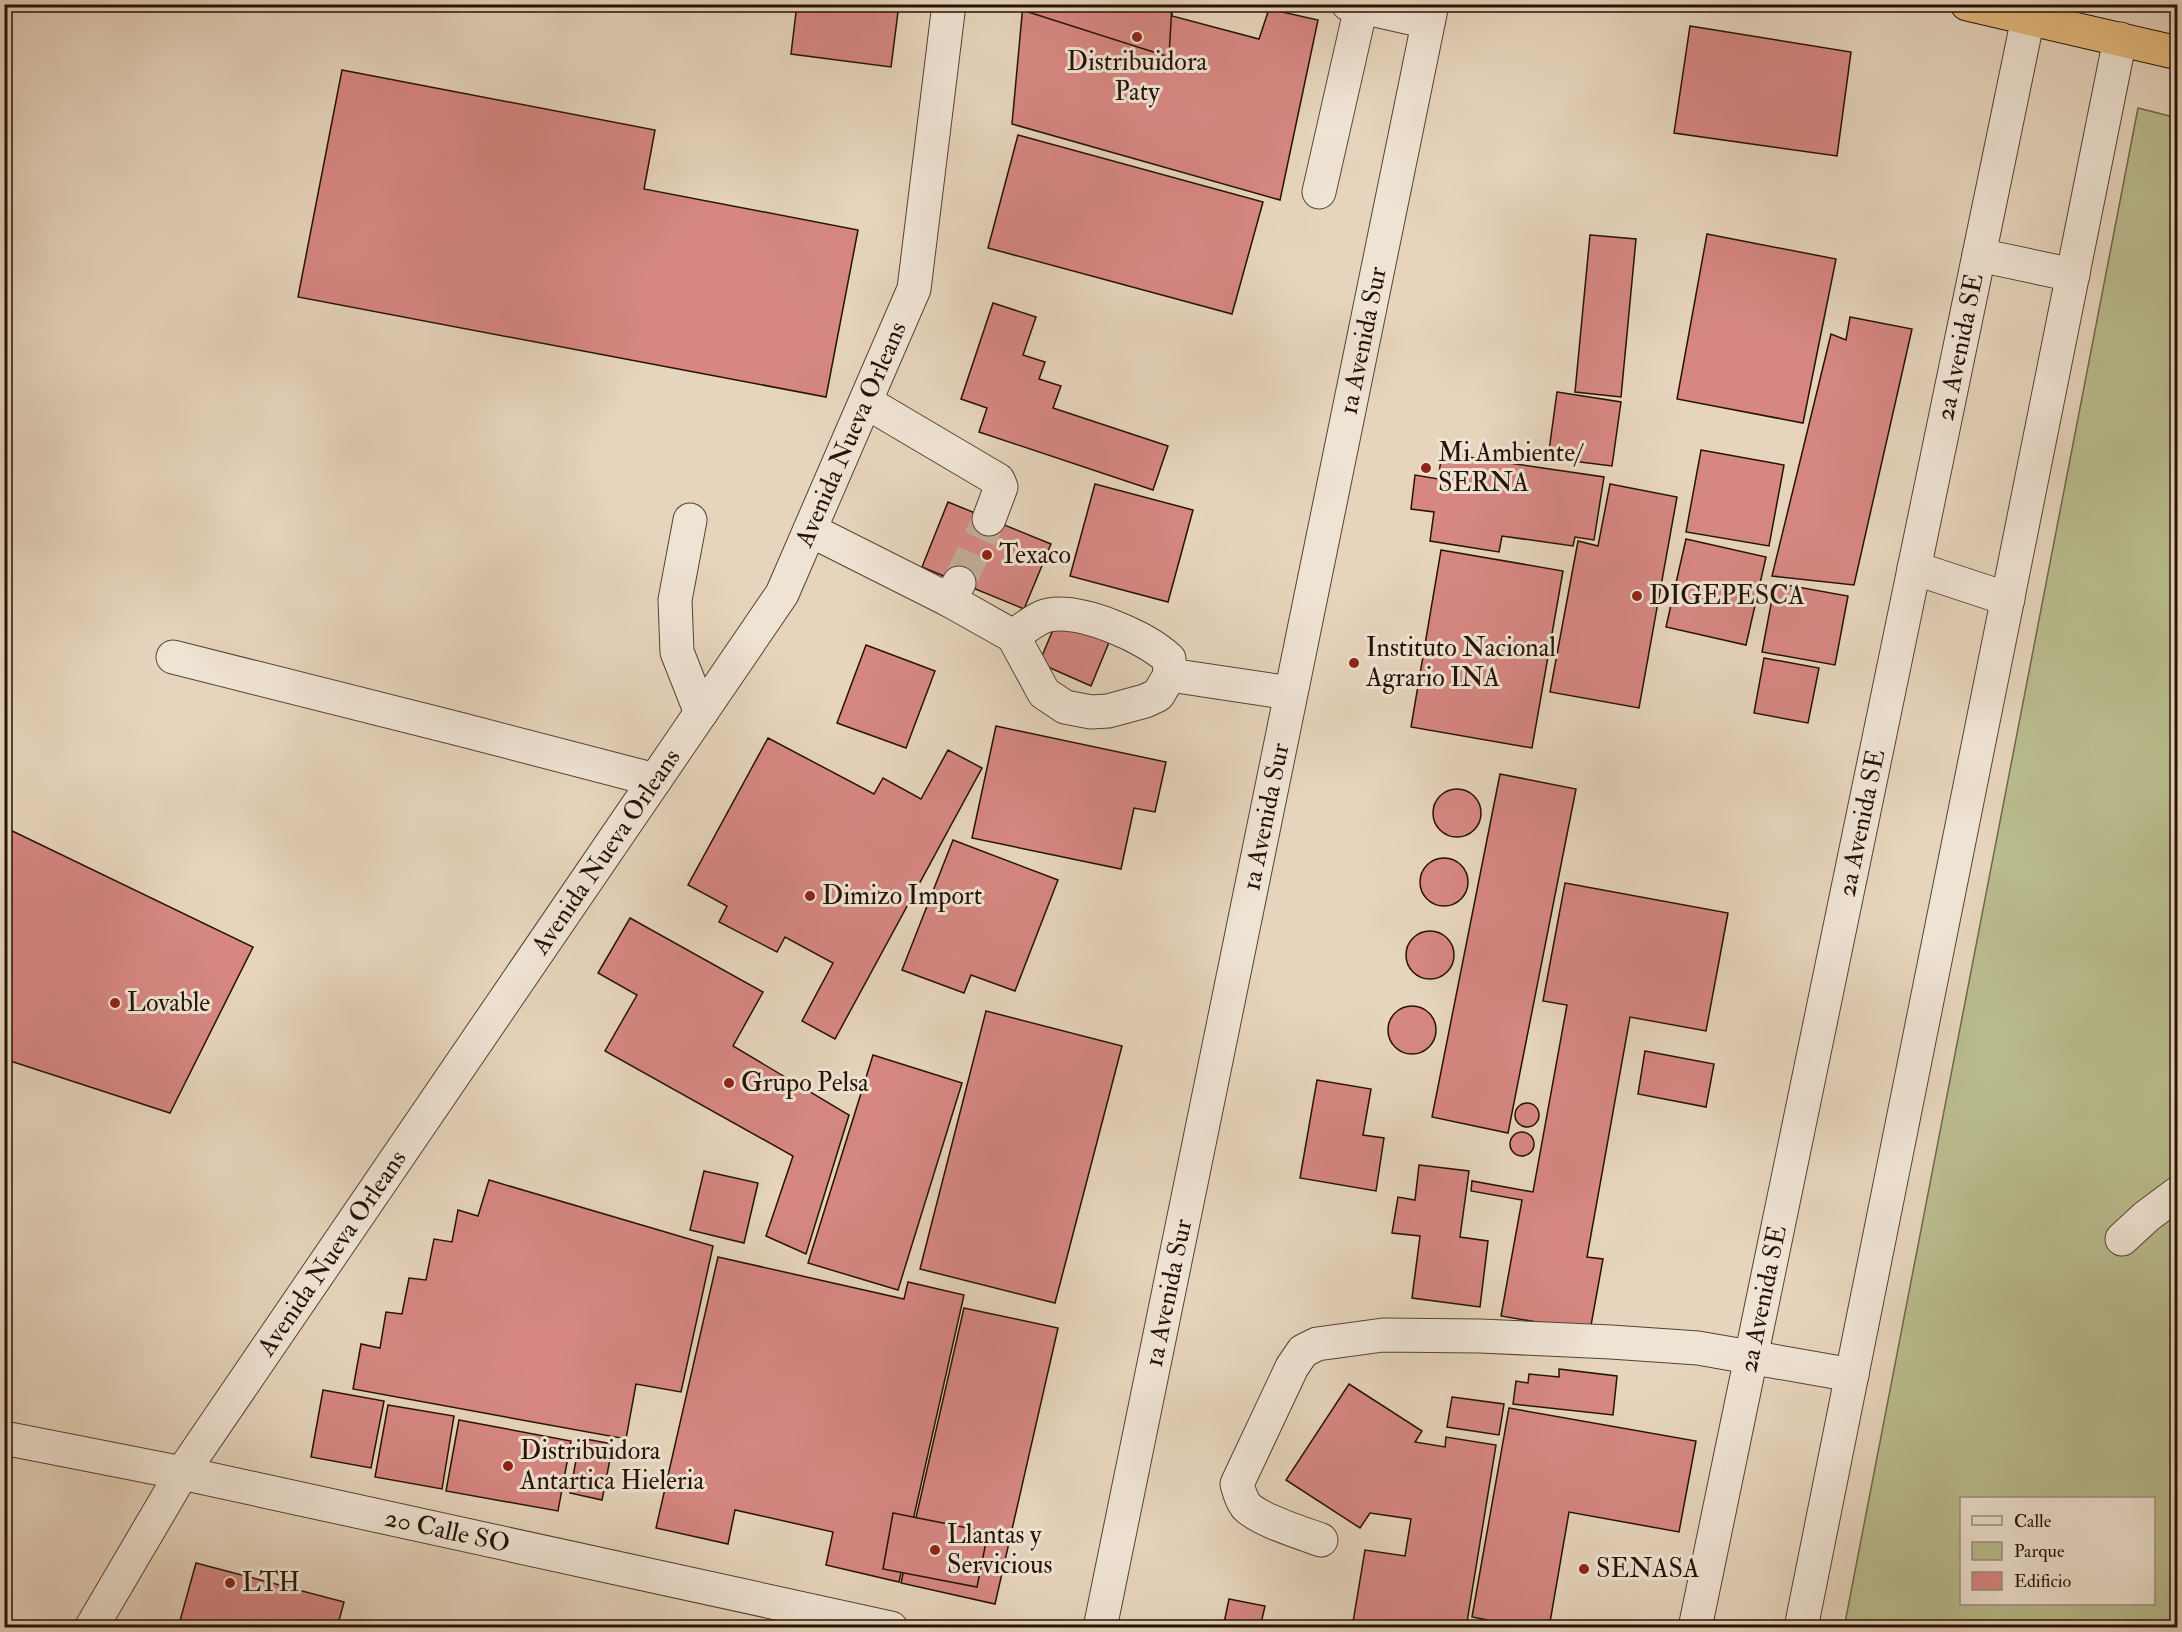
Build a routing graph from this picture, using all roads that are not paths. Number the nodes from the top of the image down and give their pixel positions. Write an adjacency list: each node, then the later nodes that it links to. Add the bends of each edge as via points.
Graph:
1 (949, 4): 11 (street, Avenida Nueva Orleans, via 914,289)
2 (1967, 4): 5 (highway)
3 (1355, 6): 4 (street); 8 (street)
4 (1430, 13): 20 (street, 1a Avenida Sur)
5 (2028, 18): 6 (highway); 9 (street, 2a Avenida SE)
6 (2120, 39): 7 (highway); 10 (street)
7 (2178, 52)
8 (1319, 192)
9 (1979, 255): 10 (street); 15 (street, 2a Avenida SE)
10 (2073, 275): 16 (street)
11 (866, 402): 12 (street, via 998,480 1001,487); 14 (street, Avenida Nueva Orleans)
12 (989, 519)
13 (690, 520): 21 (street, via 675,600 677,652)
14 (810, 530): 17 (street, via 954,591); 21 (street, Avenida Nueva Orleans, via 782,594)
15 (1914, 568): 16 (street); 25 (street, 2a Avenida SE)
16 (2008, 599): 26 (street)
17 (1013, 636): 19 (street, via 1047,615 1071,614 1105,624 1157,648 1169,659); 19 (street, via 1044,693 1065,707 1108,711 1145,701 1158,695)
18 (173, 657): 22 (street)
19 (1170, 675): 20 (street)
20 (1290, 693): 32 (street, 1a Avenida Sur)
21 (701, 713): 22 (street, Avenida Nueva Orleans)
22 (655, 780): 28 (street, Avenida Nueva Orleans)
23 (2178, 1193): 24 (street)
24 (2122, 1239)
25 (1751, 1358): 26 (street); 29 (street, via 1698,1348 1480,1336 1383,1335 1317,1344 1303,1351 1292,1367 1237,1484 1247,1507); 33 (street, 2a Avenida SE)
26 (1852, 1375): 34 (street)
27 (4, 1438): 28 (street, 20 Calle SO)
28 (182, 1473): 30 (street, Avenida Nueva Orleans); 31 (street, 20 Calle SO)
29 (1321, 1540)
30 (91, 1628)
31 (891, 1628)
32 (1100, 1628)
33 (1695, 1628)
34 (1801, 1628)

